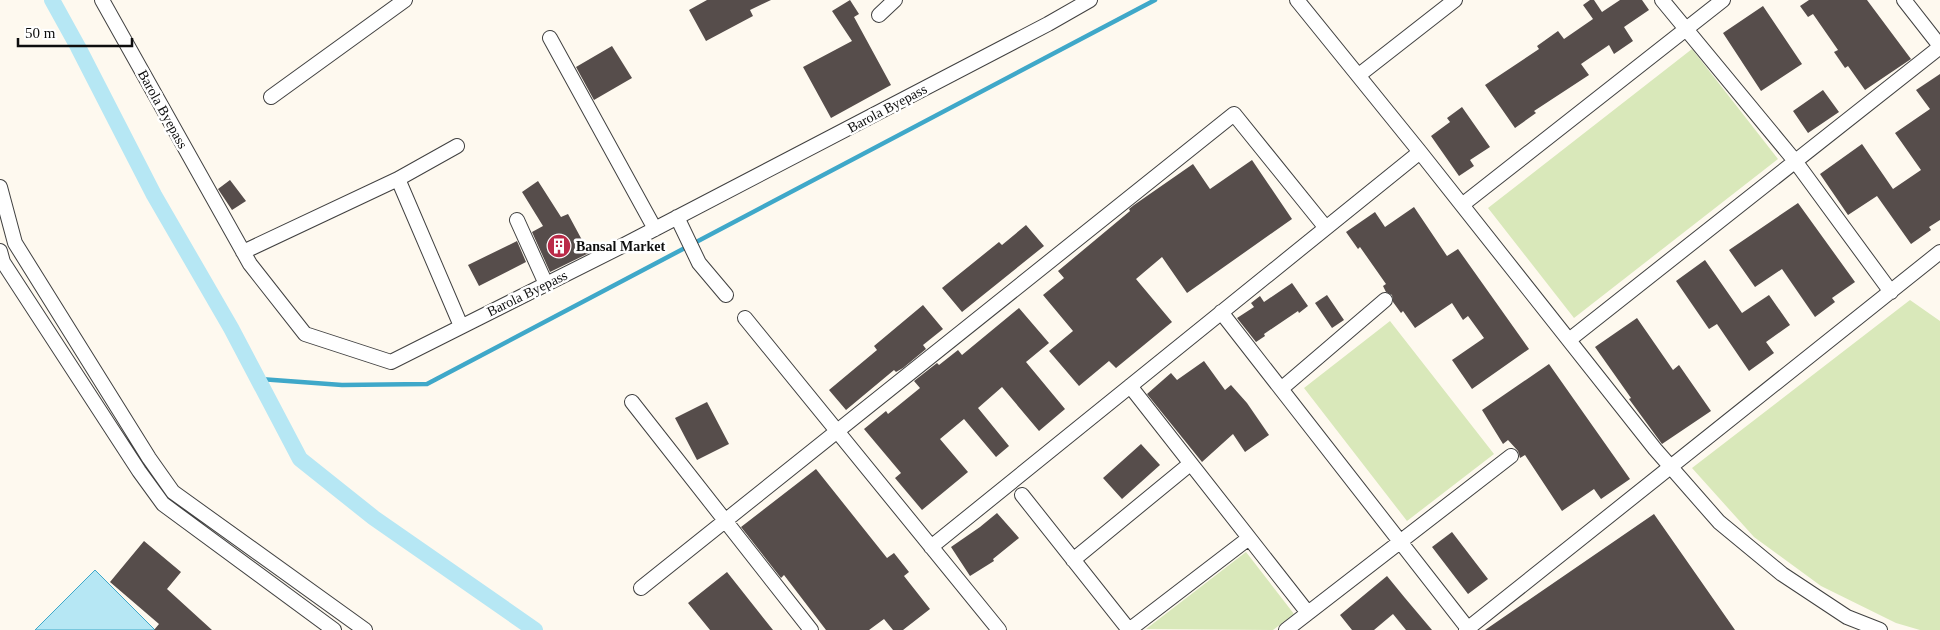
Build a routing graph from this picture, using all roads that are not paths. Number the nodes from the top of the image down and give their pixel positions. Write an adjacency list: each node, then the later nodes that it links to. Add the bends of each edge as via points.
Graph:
1 (102, 0): 27 (street, Barola Byepass)
2 (405, 0): 15 (street)
3 (895, 0): 10 (street)
4 (1090, 0): 23 (street, Barola Byepass)
5 (1297, 0): 14 (street)
6 (1455, 0): 14 (street)
7 (1662, 0): 11 (street)
8 (1723, 0): 11 (street)
9 (1904, 0): 13 (street)
10 (879, 16)
11 (1686, 29): 18 (street); 21 (street)
12 (550, 38): 25 (street)
13 (1940, 46): 18 (street)
14 (1359, 75): 17 (street)
15 (271, 97)
16 (457, 146): 19 (street)
17 (1420, 152): 21 (street); 24 (street)
18 (1795, 161): 30 (street); 36 (street)
19 (398, 179): 27 (street); 35 (street)
20 (0, 187): 53 (street, via 15,243 173,492)
21 (1462, 205): 36 (street)
22 (517, 220): 29 (street)
23 (681, 223): 25 (street, Barola Byepass); 31 (street, via 699,263)
24 (1326, 228): 33 (street); 40 (street, via 1234,114)
25 (656, 229): 29 (street, Barola Byepass)
26 (0, 251): 52 (street, via 3,262 163,504)
27 (243, 252): 35 (street, Barola Byepass, via 305,334 391,362)
28 (1940, 252): 30 (street)
29 (546, 284): 35 (street, Barola Byepass)
30 (1891, 292): 43 (street)
31 (726, 296)
32 (1385, 300): 38 (street)
33 (1221, 312): 37 (street); 38 (street)
34 (744, 318): 40 (street)
35 (461, 326)
36 (1569, 340): 43 (street)
37 (1130, 386): 42 (street); 48 (street)
38 (1281, 389): 47 (street)
39 (632, 402): 45 (street)
40 (837, 431): 45 (street); 48 (street)
41 (1511, 456): 47 (street)
42 (1190, 464): 46 (street); 49 (street)
43 (1671, 467): 58 (street); 59 (street, via 1719,522 1782,574 1847,617)
44 (1022, 495): 49 (street)
45 (726, 520): 50 (street); 54 (street)
46 (1249, 538): 51 (street); 56 (street)
47 (1400, 541): 51 (street); 58 (street)
48 (931, 546): 55 (street)
49 (1073, 560): 56 (street)
50 (641, 588)
51 (1308, 613): 57 (street)
52 (334, 630)
53 (365, 630)
54 (811, 630)
55 (999, 630)
56 (1129, 630)
57 (1286, 630)
58 (1468, 630)
59 (1880, 630)

